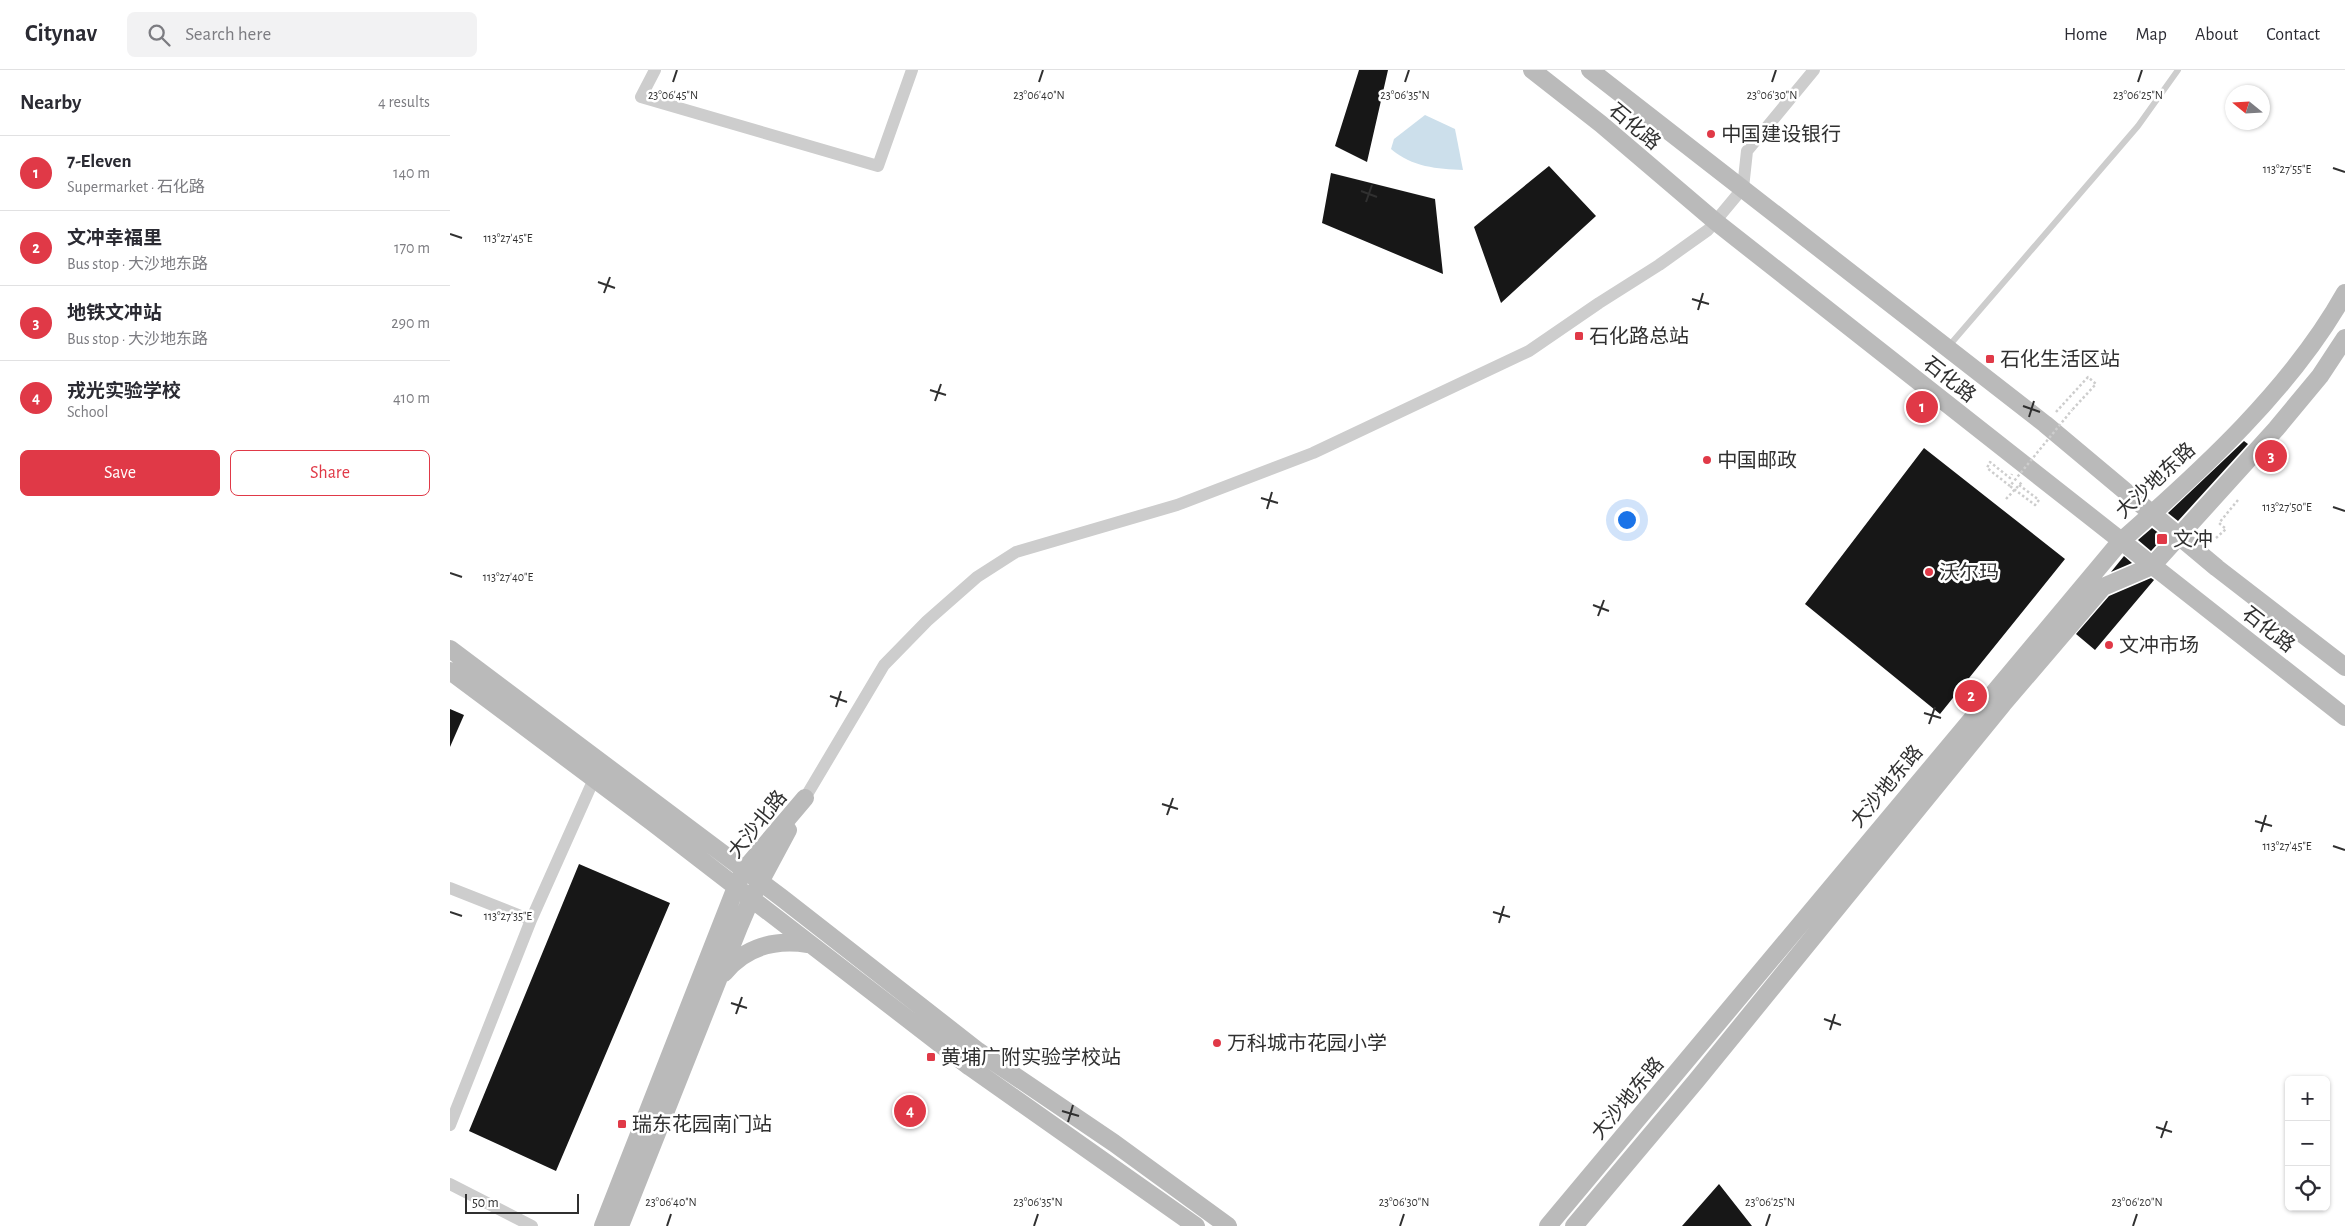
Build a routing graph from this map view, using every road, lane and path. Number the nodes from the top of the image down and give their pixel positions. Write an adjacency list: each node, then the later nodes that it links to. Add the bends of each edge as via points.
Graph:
1 (655, 70): 2 (street, via 641,97 878,166)
2 (912, 70)
3 (1532, 70): 8 (main road, 石化路)
4 (1590, 70): 7 (main road, 石化路)
5 (1814, 70): 7 (street, via 1748,151)
6 (2178, 70): 11 (lane, via 2138,126)
7 (1743, 188): 8 (street); 11 (main road, 石化路)
8 (1716, 222): 22 (main road, 石化路); 30 (street, via 1660,266 1529,351 1502,364 1277,467 1178,505 1016,552 977,577 884,665)
9 (2345, 293): 12 (main road, 大沙地东路, via 2292,374)
10 (2345, 338): 14 (main road, 大沙地东路, via 2320,376)
11 (1947, 348): 19 (main road, 石化路)
12 (2257, 410): 14 (main road); 19 (main road, 大沙地东路)
13 (2056, 413): 16 (path, bridge, via 2088,377 2096,384)
14 (2276, 429): 20 (main road, 大沙地东路)
15 (2010, 478): 16 (path, via 1990,462 1986,468)
16 (2010, 486): 17 (path, bridge, via 2035,505 2039,500 2019,485)
17 (2006, 499)
18 (2238, 500): 21 (path, via 2219,523 2226,529)
19 (2153, 513): 20 (main road, 石化路); 22 (main road, 大沙地东路)
20 (2178, 536): 23 (main road, 大沙地东路); 25 (main road, 石化路)
21 (2216, 538)
22 (2120, 542): 23 (main road, 石化路); 46 (main road, 大沙地东路)
23 (2152, 566): 27 (main road, 石化路); 47 (main road, 大沙地东路, via 2103,587)
24 (450, 648): 28 (main road)
25 (2345, 667)
26 (450, 671): 29 (main road)
27 (2345, 717)
28 (605, 764): 29 (street); 31 (main road)
29 (594, 779): 33 (main road); 36 (street)
30 (805, 798): 31 (main road, 大沙北路); 32 (main road, 大沙北路)
31 (744, 870): 32 (main road); 33 (main road, 大沙北路)
32 (760, 882): 35 (main road, 大沙北路); 45 (main road, via 978,1050)
33 (736, 887): 35 (main road); 42 (main road, 大沙北路)
34 (450, 888): 36 (street)
35 (751, 899): 37 (main road); 38 (main road, 大沙北路)
36 (531, 920): 39 (street)
37 (811, 944): 38 (main road, via 786,940 750,951 732,963); 44 (main road, via 970,1066)
38 (719, 979): 43 (main road, 大沙北路)
39 (450, 1125)
40 (450, 1184): 41 (street)
41 (532, 1226)
42 (603, 1226)
43 (620, 1226)
44 (1196, 1226)
45 (1228, 1226)
46 (1548, 1226)
47 (1574, 1226)

